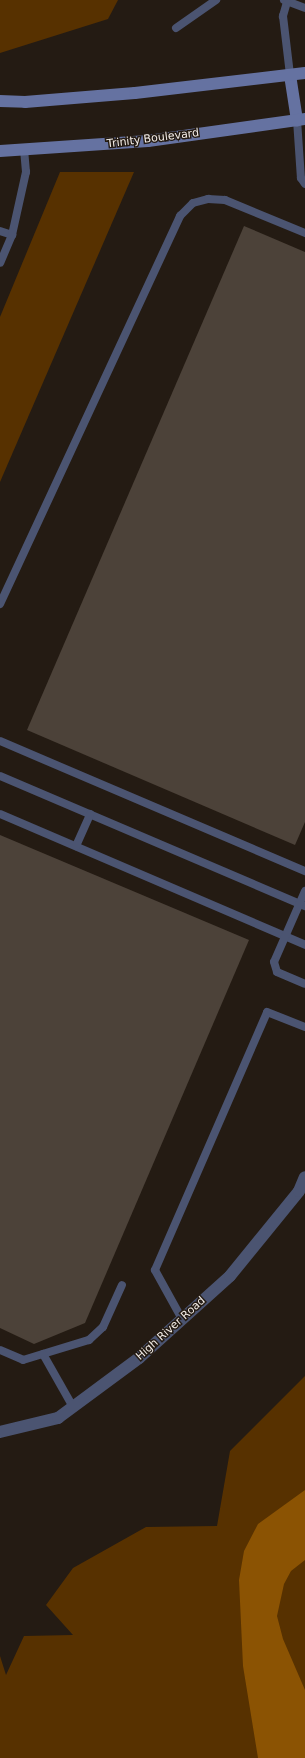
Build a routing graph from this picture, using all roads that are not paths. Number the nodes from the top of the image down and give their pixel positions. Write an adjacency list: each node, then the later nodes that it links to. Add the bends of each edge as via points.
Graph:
1 (216, 0): 4 (lane)
2 (286, 1): 3 (lane); 6 (lane, via 283,16)
3 (305, 8)
4 (176, 28)
5 (305, 73): 6 (main road)
6 (290, 75): 7 (main road, via 135,93 25,102); 8 (main road)
7 (0, 101)
8 (301, 119): 10 (main road, Trinity Boulevard, via 148,141); 11 (lane, via 300,166)
9 (0, 151): 10 (main road, Trinity Boulevard)
10 (24, 152): 14 (lane, via 26,172)
11 (305, 184)
12 (0, 231): 14 (lane)
13 (305, 233): 16 (lane, via 225,200 208,199 193,203 180,216)
14 (12, 235): 15 (lane)
15 (0, 263)
16 (0, 604)
17 (0, 741): 22 (lane)
18 (0, 776): 20 (lane)
19 (0, 814): 21 (lane)
20 (90, 814): 21 (lane); 24 (lane)
21 (76, 846): 25 (lane)
22 (305, 871)
23 (305, 891): 24 (lane)
24 (302, 905): 25 (lane)
25 (285, 936): 26 (lane); 27 (lane, via 274,962 277,972)
26 (305, 945)
27 (305, 984)
28 (305, 1027): 31 (lane, via 267,1012 155,1270)
29 (305, 1177): 31 (street, High River Road, via 299,1191 230,1276)
30 (122, 1285): 33 (lane, via 103,1327 89,1340)
31 (182, 1319): 34 (street, High River Road, via 139,1358)
32 (0, 1350): 33 (lane, via 23,1360)
33 (43, 1354): 34 (lane)
34 (73, 1407): 35 (street, High River Road, via 58,1418)
35 (0, 1432)

